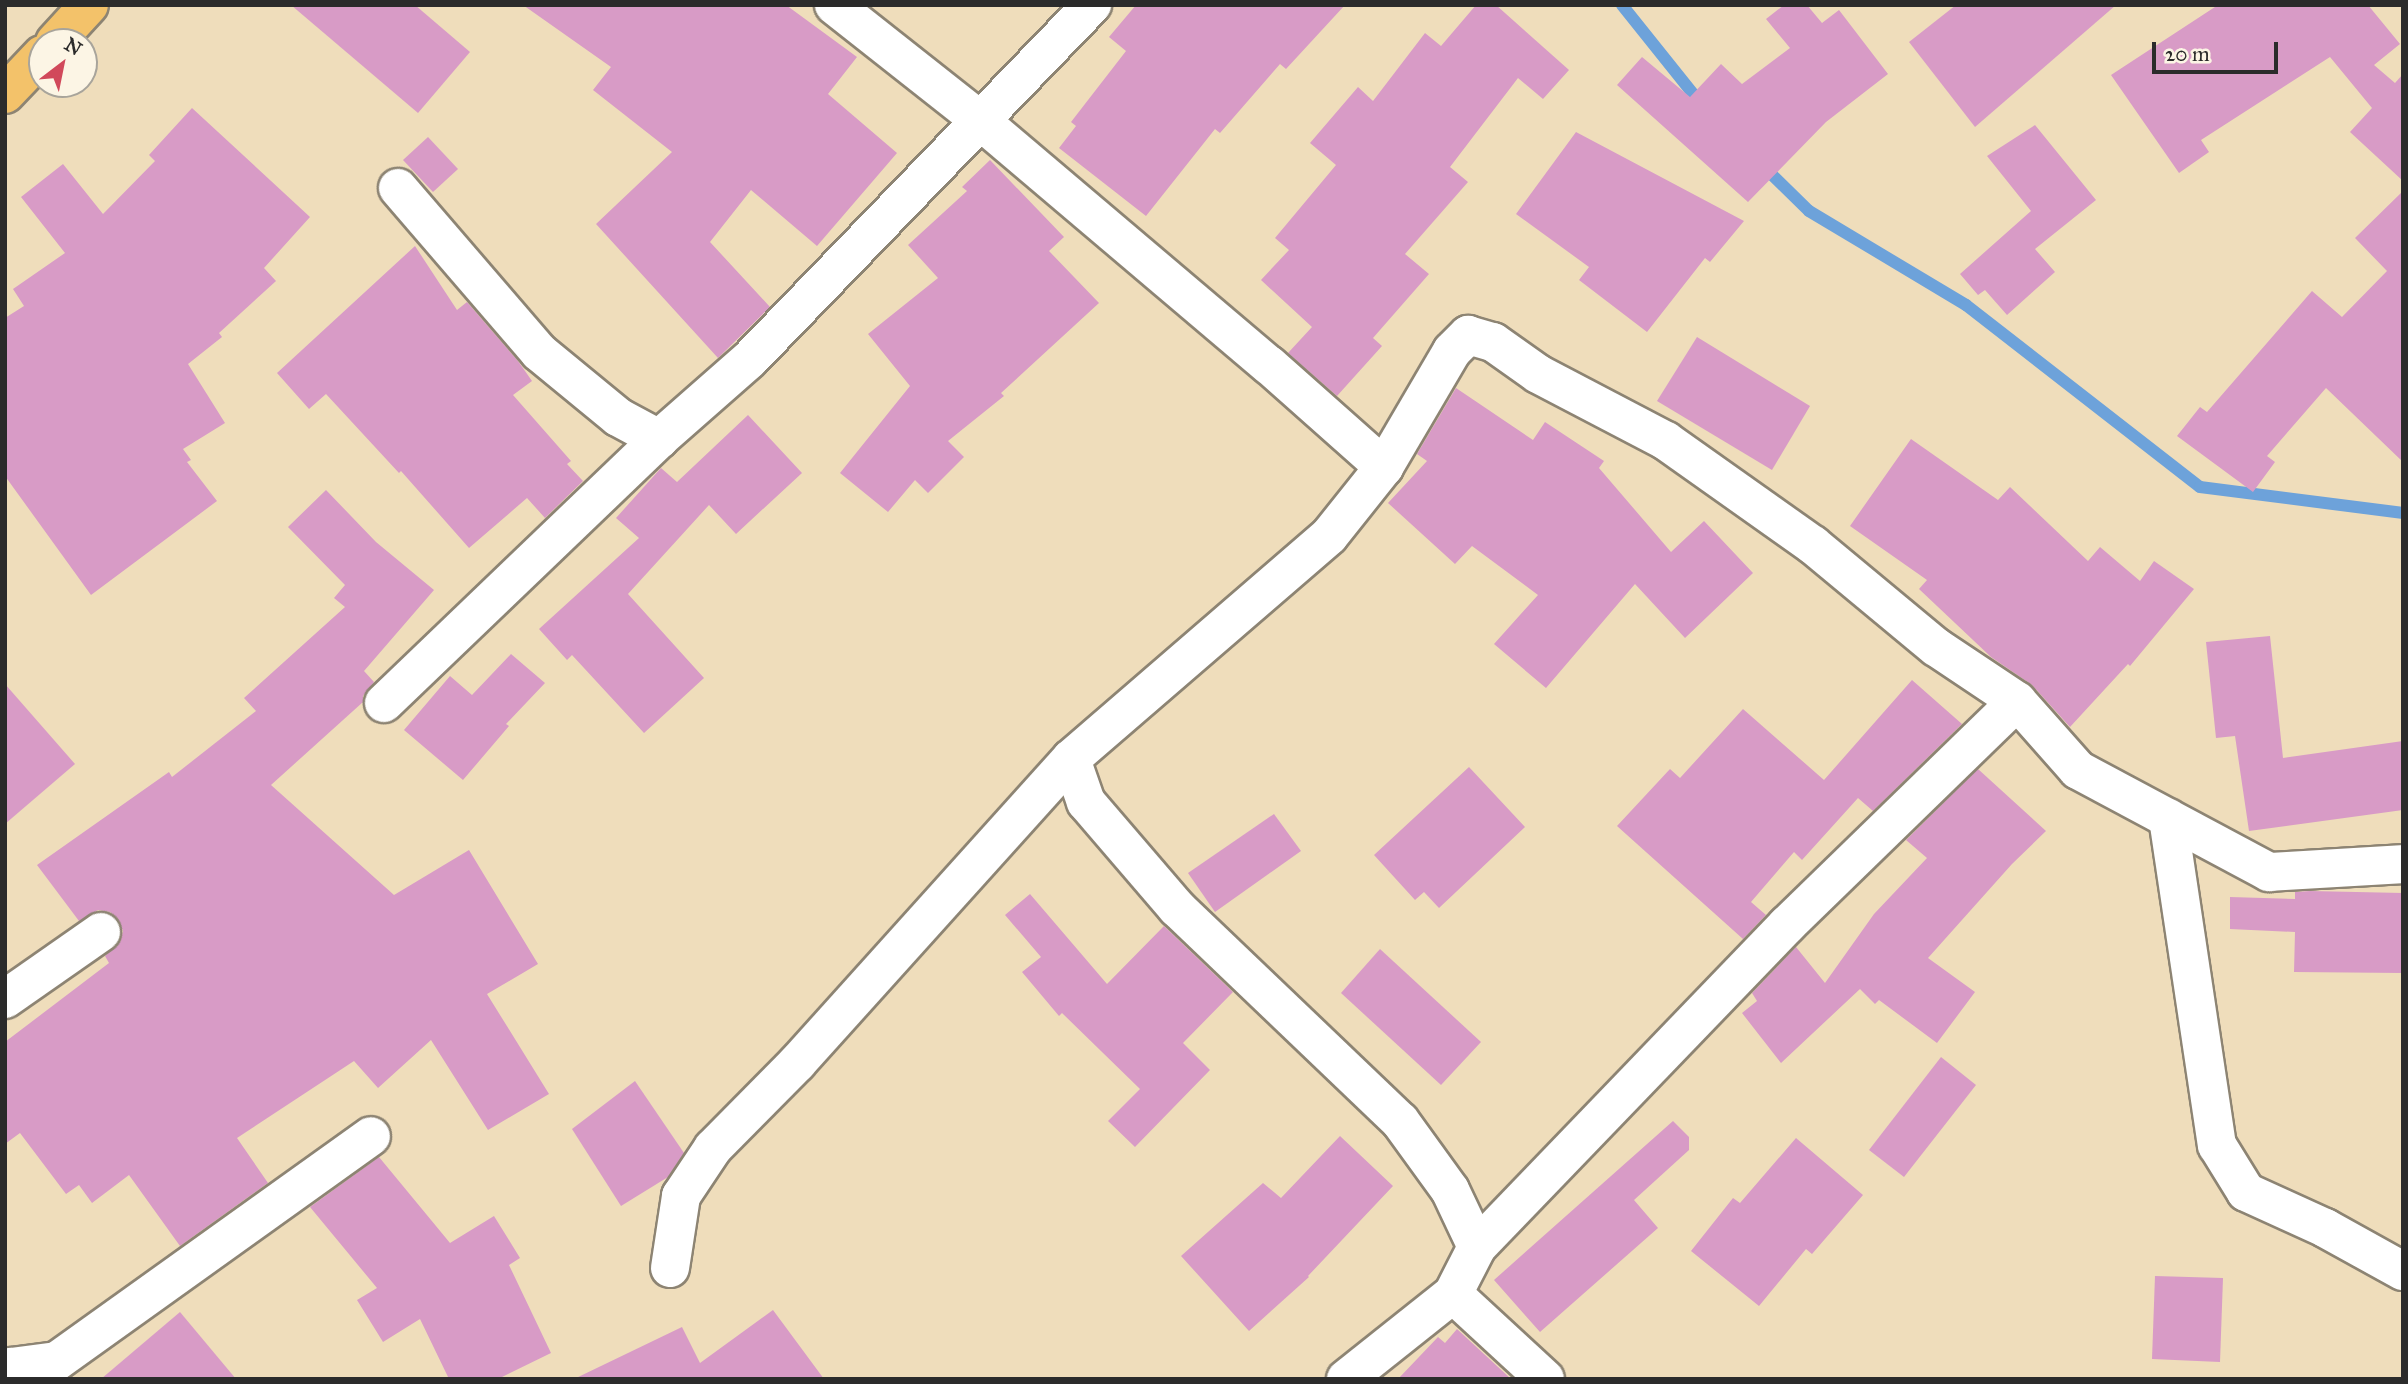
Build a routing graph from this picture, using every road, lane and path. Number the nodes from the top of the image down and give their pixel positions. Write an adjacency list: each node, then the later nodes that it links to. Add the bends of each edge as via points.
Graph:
1 (89, 5): 4 (highway)
2 (834, 5): 7 (street)
3 (1092, 5): 7 (street)
4 (68, 28)
5 (28, 70): 6 (highway)
6 (5, 94)
7 (982, 122): 9 (street, via 749,360); 10 (street)
8 (398, 188): 9 (street, via 539,352 618,418)
9 (659, 439): 12 (street)
10 (1384, 467): 11 (street, via 1452,351 1468,335 1493,342 1538,374 1666,441 1813,545 1936,647); 13 (street, via 1329,536)
11 (2017, 701): 14 (street, via 2078,770); 19 (street, via 1787,925)
12 (384, 703)
13 (1071, 759): 19 (street, via 1086,802 1177,908 1400,1121 1450,1190); 20 (street, via 797,1063 713,1148 681,1196)
14 (2168, 818): 15 (street, via 2269,872); 21 (street, via 2217,1145 2246,1192)
15 (2403, 863)
16 (101, 932): 17 (street)
17 (5, 999)
18 (371, 1136): 23 (street, via 57,1361)
19 (1478, 1247): 22 (street)
20 (670, 1268)
21 (2403, 1271)
22 (1453, 1294): 24 (street); 25 (street)
23 (10, 1369)
24 (1346, 1379)
25 (1545, 1379)

